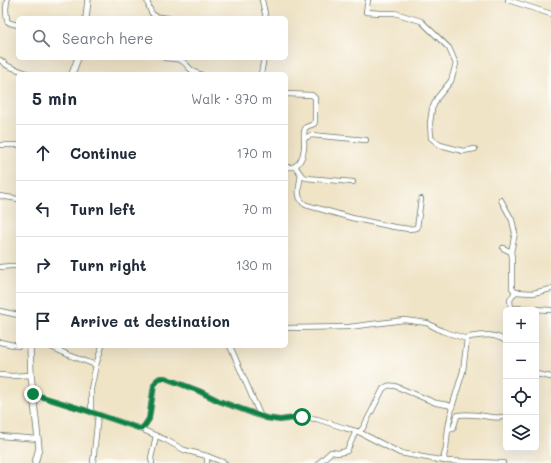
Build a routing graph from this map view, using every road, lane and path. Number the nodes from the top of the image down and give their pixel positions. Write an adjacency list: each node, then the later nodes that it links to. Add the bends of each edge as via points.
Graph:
1 (7, 0): 11 (street, via 7,21)
2 (88, 0): 8 (street)
3 (147, 0): 9 (street, via 150,12)
4 (262, 0): 10 (street)
5 (368, 0): 25 (street, via 366,12 395,12 421,21 449,48 456,64 451,81 432,109 432,138 440,145 463,151)
6 (508, 0): 7 (street)
7 (551, 14)
8 (86, 16)
9 (155, 16)
10 (266, 16)
11 (16, 24)
12 (0, 60): 16 (street)
13 (77, 60): 17 (street)
14 (180, 60): 18 (street)
15 (264, 60): 19 (street)
16 (24, 72)
17 (73, 72)
18 (194, 72)
19 (261, 72)
20 (288, 94): 21 (street, via 312,95 315,98 315,122 306,127)
21 (304, 139): 22 (street, via 310,135); 26 (street, via 303,153)
22 (366, 140)
23 (0, 145): 24 (street)
24 (16, 145)
25 (475, 149)
26 (295, 166): 27 (street); 28 (street)
27 (288, 167)
28 (301, 175): 29 (street, via 306,178); 32 (street, via 299,197 306,205 394,227 409,230 417,228)
29 (353, 182)
30 (0, 196): 31 (street)
31 (16, 199)
32 (421, 199)
33 (501, 200): 35 (street, via 512,220 515,233)
34 (503, 248): 35 (street)
35 (511, 252): 39 (street, via 512,288)
36 (16, 266): 37 (street)
37 (0, 267)
38 (551, 289): 39 (street, via 534,293)
39 (515, 292): 40 (street, via 510,300)
40 (511, 307)
41 (539, 309): 42 (street)
42 (551, 310)
43 (0, 311): 44 (street)
44 (16, 315)
45 (288, 328): 46 (street, via 349,327 404,320 424,322)
46 (467, 339): 47 (street, via 492,335); 60 (street, via 463,371)
47 (503, 339)
48 (0, 342): 49 (street)
49 (16, 346)
50 (30, 348): 55 (street)
51 (53, 348): 54 (street)
52 (101, 348): 54 (street)
53 (231, 348): 63 (street)
54 (96, 365): 61 (street, via 91,389)
55 (31, 374): 56 (street); 59 (street)
56 (0, 375)
57 (539, 375): 58 (street)
58 (551, 377)
59 (33, 394): 61 (street); 70 (street)
60 (452, 407): 66 (street); 67 (street, via 395,386 386,386 363,428)
61 (91, 412): 62 (street)
62 (98, 415): 65 (street); 75 (street)
63 (260, 415): 65 (street, via 160,378 154,385 149,419); 67 (street, via 280,420 302,417 317,419)
64 (503, 417): 66 (street, via 458,414 453,429)
65 (141, 429): 69 (street)
66 (448, 429): 72 (street, via 444,456)
67 (358, 431): 72 (street, via 400,453); 79 (street, via 347,451 331,452)
68 (0, 436): 70 (street)
69 (156, 436): 71 (street, via 184,450); 76 (street)
70 (38, 439): 74 (street, via 39,448)
71 (207, 456): 77 (street); 78 (street)
72 (446, 462): 73 (street)
73 (503, 462)
74 (35, 463)
75 (93, 463)
76 (152, 463)
77 (207, 463)
78 (225, 463)
79 (319, 463)

